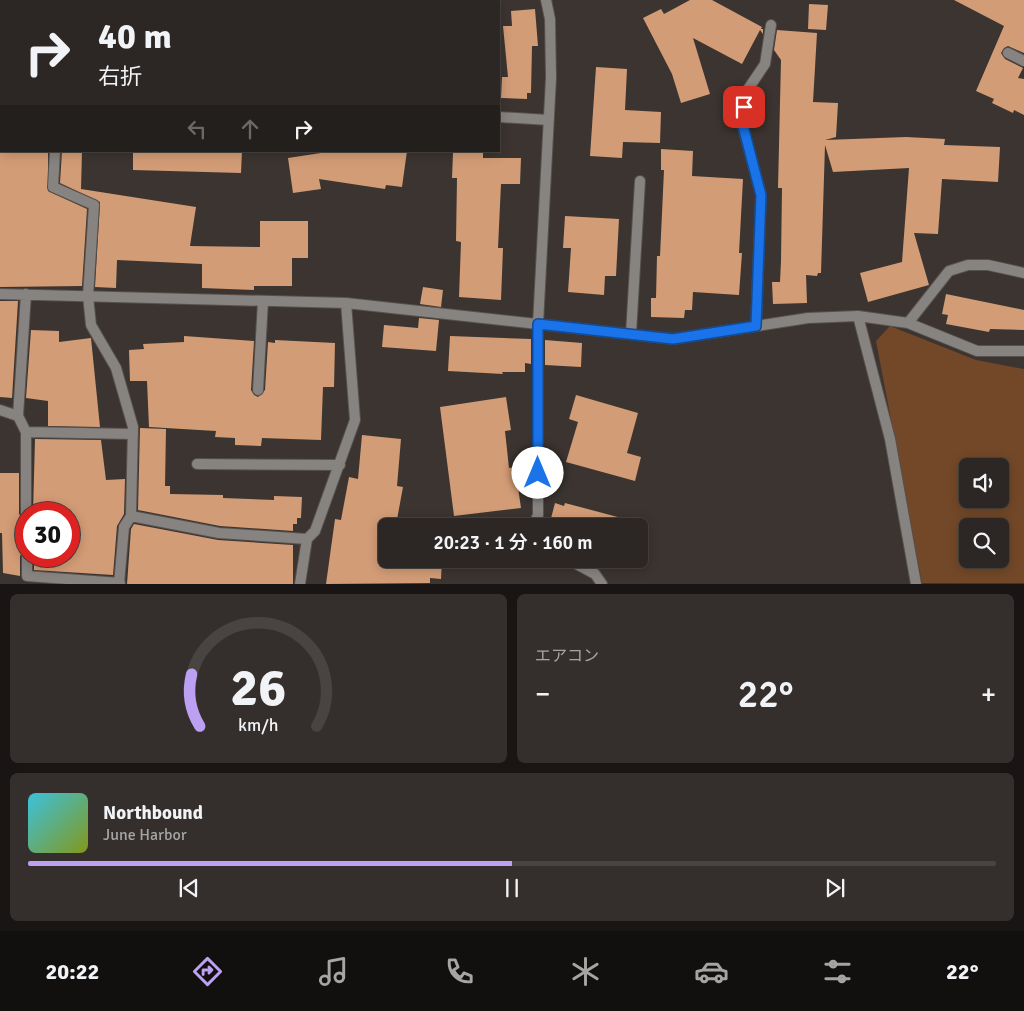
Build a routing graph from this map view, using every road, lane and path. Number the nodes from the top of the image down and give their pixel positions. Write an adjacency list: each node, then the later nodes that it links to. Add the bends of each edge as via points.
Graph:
1 (546, 0): 6 (street, via 550,29)
2 (771, 25): 18 (street, via 765,64 746,92 742,122 761,195)
3 (1008, 53): 4 (street)
4 (1024, 60)
5 (500, 117): 6 (street)
6 (549, 120): 17 (street)
7 (55, 152): 12 (street, via 53,187 94,205)
8 (640, 181): 19 (street)
9 (1024, 273): 16 (street, via 988,265 949,271)
10 (0, 294): 11 (street)
11 (26, 294): 12 (street); 23 (street)
12 (88, 296): 13 (street); 25 (street, via 91,325 116,368)
13 (263, 301): 14 (street); 21 (street)
14 (346, 303): 17 (street); 27 (street, via 355,420)
15 (858, 316): 16 (street); 18 (street, via 808,318); 37 (street, via 890,440)
16 (908, 323): 20 (street, via 977,351)
17 (538, 324): 19 (street); 30 (street)
18 (756, 326): 19 (street, via 673,339)
19 (631, 334)
20 (1024, 351)
21 (258, 390)
22 (0, 410): 23 (street)
23 (18, 416): 24 (street)
24 (26, 432): 25 (street); 28 (street)
25 (133, 434): 29 (street)
26 (198, 464): 27 (street)
27 (340, 465): 31 (street, via 315,532)
28 (26, 502)
29 (131, 516): 31 (street, via 219,533); 34 (street, via 124,527)
30 (536, 518)
31 (308, 539): 35 (street)
32 (27, 567): 34 (street, via 27,576)
33 (584, 568): 36 (street, via 595,574)
34 (120, 583)
35 (300, 584)
36 (602, 584)
37 (916, 584)

